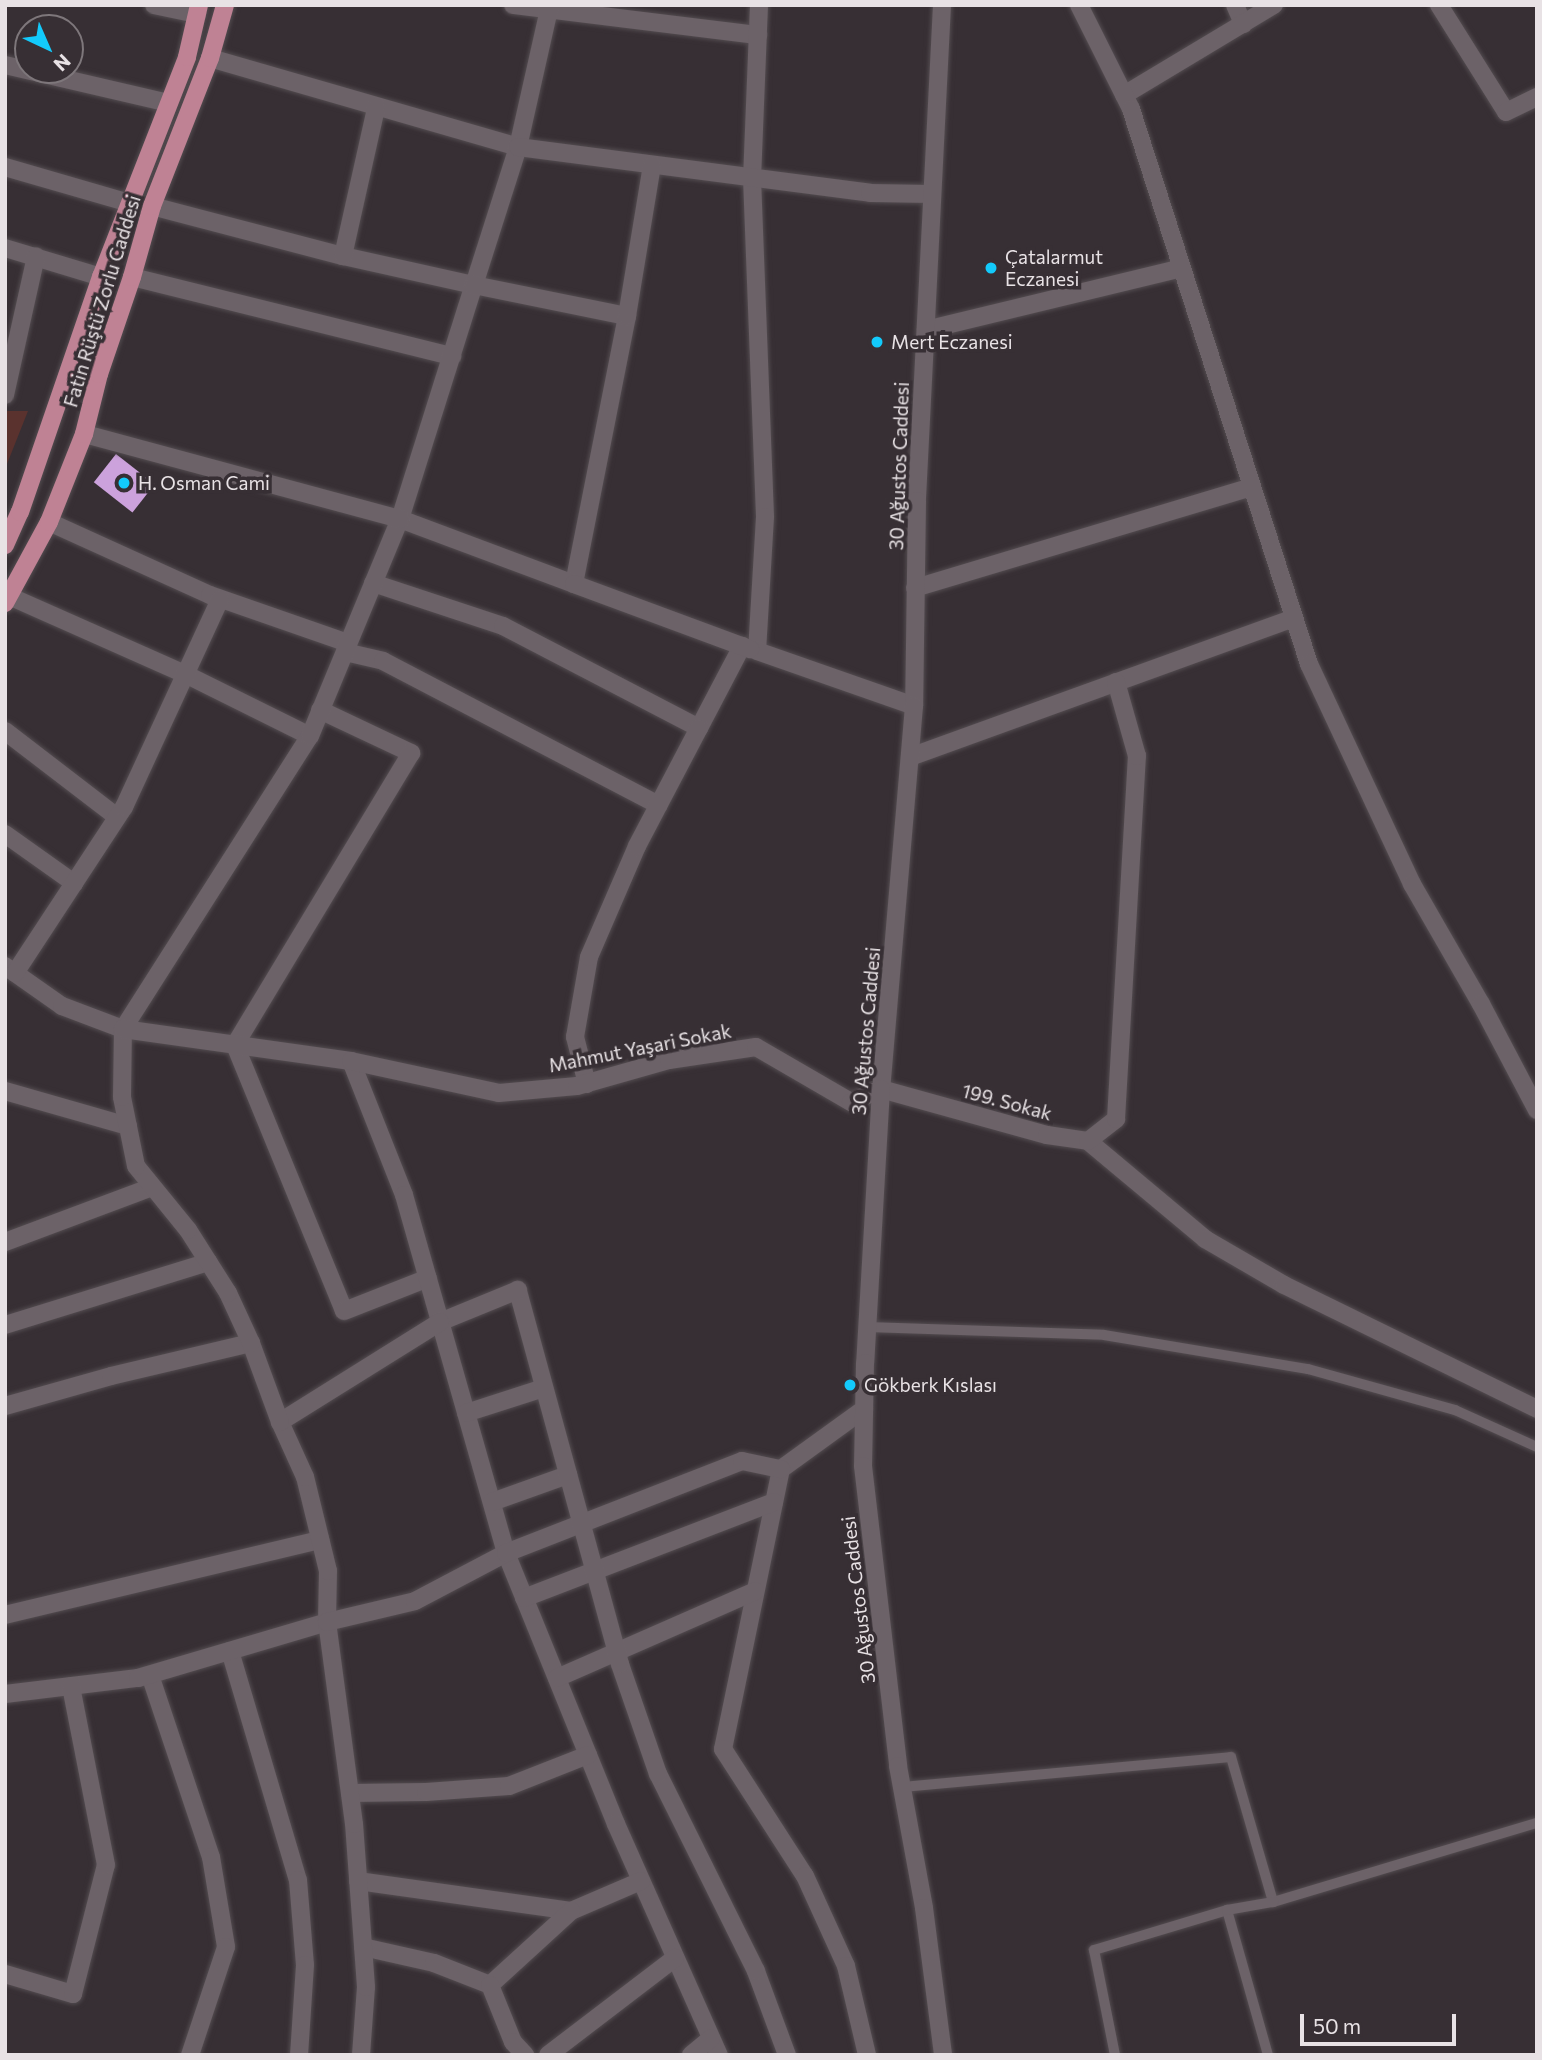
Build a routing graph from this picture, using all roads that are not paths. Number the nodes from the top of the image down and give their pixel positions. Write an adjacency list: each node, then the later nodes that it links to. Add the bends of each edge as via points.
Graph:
1 (154, 5): 11 (street)
2 (225, 5): 14 (main road, Fatin Rüştü Zorlu Caddesi)
3 (513, 5): 10 (street)
4 (759, 5): 13 (street)
5 (942, 5): 24 (street, 30 Ağustos Caddesi)
6 (1079, 5): 16 (street)
7 (1235, 5): 12 (street)
8 (1274, 5): 12 (street)
9 (1439, 5): 17 (street, via 1506,112)
10 (549, 8): 13 (street); 20 (street)
11 (198, 9): 18 (main road, Fatin Rüştü Zorlu Caddesi, via 187,57)
12 (1243, 24): 16 (street)
13 (758, 36): 23 (street)
14 (209, 58): 19 (street); 26 (main road, Fatin Rüştü Zorlu Caddesi)
15 (5, 65): 18 (street)
16 (1124, 95): 30 (street)
17 (1537, 97)
18 (168, 103): 25 (main road, Fatin Rüştü Zorlu Caddesi)
19 (376, 108): 20 (street); 29 (street)
20 (518, 147): 21 (street); 33 (street)
21 (652, 164): 23 (street); 34 (street)
22 (5, 167): 25 (street)
23 (752, 178): 24 (street, via 870,193); 51 (street, via 765,517)
24 (932, 194): 36 (street, 30 Ağustos Caddesi)
25 (130, 203): 31 (main road, Fatin Rüştü Zorlu Caddesi)
26 (152, 206): 29 (street); 32 (main road, Fatin Rüştü Zorlu Caddesi)
27 (5, 248): 28 (street)
28 (36, 256): 31 (street); 35 (street)
29 (343, 256): 33 (street)
30 (1182, 268): 36 (street); 40 (street)
31 (101, 277): 43 (main road, Fatin Rüştü Zorlu Caddesi)
32 (132, 277): 37 (street); 39 (main road, Fatin Rüştü Zorlu Caddesi)
33 (474, 285): 34 (street); 37 (street)
34 (627, 316): 45 (street)
35 (14, 320): 38 (street)
36 (926, 330): 46 (street, 30 Ağustos Caddesi)
37 (452, 356): 41 (street)
38 (5, 395)
39 (83, 434): 41 (street); 42 (main road, Fatin Rüştü Zorlu Caddesi)
40 (1252, 487): 46 (street); 49 (street)
41 (400, 519): 44 (street); 45 (street)
42 (49, 522): 47 (street); 48 (main road, Fatin Rüştü Zorlu Caddesi)
43 (5, 545)
44 (373, 583): 50 (street); 56 (street, via 503,626)
45 (574, 584): 51 (street)
46 (915, 587): 54 (street, 30 Ağustos Caddesi)
47 (220, 599): 50 (street); 52 (street)
48 (7, 600): 52 (street)
49 (1294, 618): 53 (street); 71 (street, via 1309,664 1412,884)
50 (346, 647): 55 (street); 60 (street, via 383,661)
51 (749, 648): 54 (street); 56 (street)
52 (187, 675): 58 (street); 61 (street)
53 (1116, 682): 59 (street); 73 (street, via 1137,756 1116,1119)
54 (914, 706): 59 (street, 30 Ağustos Caddesi)
55 (320, 710): 58 (street); 66 (street, via 411,753)
56 (699, 728): 60 (street)
57 (5, 731): 61 (street)
58 (310, 736): 65 (street)
59 (909, 757): 69 (street, 30 Ağustos Caddesi)
60 (659, 805): 68 (street, via 589,957 575,1037)
61 (117, 817): 63 (street)
62 (5, 834): 63 (street)
63 (74, 883): 64 (street)
64 (10, 970): 65 (street, Mahmut Yaşari Sokak, via 62,1006)
65 (123, 1029): 66 (street, Mahmut Yaşari Sokak); 72 (street, via 122,1097)
66 (235, 1045): 67 (street, Mahmut Yaşari Sokak); 77 (street, via 344,1311)
67 (351, 1061): 68 (street, Mahmut Yaşari Sokak, via 499,1093); 77 (street, via 404,1195)
68 (587, 1084): 69 (street, Mahmut Yaşari Sokak, via 669,1060 755,1047 851,1102)
69 (881, 1089): 73 (street, 199. Sokak, via 1047,1135); 80 (street, 30 Ağustos Caddesi)
70 (5, 1091): 72 (street)
71 (1537, 1110)
72 (128, 1126): 74 (street, via 136,1166)
73 (1087, 1141): 85 (street, via 1205,1239 1284,1285)
74 (152, 1186): 75 (street); 76 (street)
75 (5, 1242)
76 (208, 1262): 79 (street); 81 (street)
77 (428, 1278): 78 (street)
78 (440, 1322): 82 (street, via 519,1290); 86 (street); 87 (street)
79 (5, 1325)
80 (867, 1327): 84 (street, 30 Ağustos Caddesi); 88 (lane, via 1104,1335 1308,1369 1455,1410)
81 (251, 1343): 83 (street); 87 (street)
82 (544, 1388): 86 (street); 90 (street)
83 (5, 1406)
84 (864, 1409): 89 (street); 108 (street, 30 Ağustos Caddesi, via 863,1466)
85 (1537, 1409)
86 (466, 1413): 91 (street)
87 (280, 1422): 94 (street, via 305,1477)
88 (1537, 1447)
89 (781, 1469): 92 (street); 93 (street, via 742,1461)
90 (568, 1475): 91 (street); 93 (street)
91 (492, 1502): 95 (street)
92 (774, 1502): 96 (street); 97 (street)
93 (581, 1522): 95 (street); 96 (street)
94 (320, 1540): 99 (street); 100 (street, via 328,1571)
95 (506, 1553): 98 (street); 100 (street, via 415,1601)
96 (594, 1572): 98 (street); 102 (street)
97 (755, 1591): 102 (street); 128 (street, via 723,1749 805,1876 846,1966)
98 (524, 1598): 104 (street)
99 (5, 1615)
100 (327, 1622): 101 (street); 109 (street)
101 (230, 1651): 103 (street); 122 (street, via 298,1880 305,1965)
102 (617, 1652): 104 (street); 127 (street, via 658,1774 757,1971)
103 (150, 1675): 105 (street); 121 (street, via 211,1857 226,1947)
104 (557, 1678): 107 (street)
105 (71, 1686): 106 (street); 118 (street, via 106,1865 73,1994)
106 (5, 1694)
107 (588, 1755): 109 (street, via 509,1786); 112 (street)
108 (902, 1787): 113 (lane, via 1231,1758); 129 (street, 30 Ağustos Caddesi)
109 (350, 1793): 111 (street)
110 (1537, 1823): 113 (lane)
111 (358, 1881): 115 (street); 116 (street)
112 (641, 1881): 115 (street); 117 (street)
113 (1273, 1902): 114 (lane)
114 (1227, 1910): 130 (lane, via 1094,1950); 131 (lane)
115 (571, 1911): 119 (street)
116 (363, 1947): 119 (street, via 434,1963); 123 (street, via 366,1987)
117 (676, 1958): 120 (street); 125 (street)
118 (5, 1974)
119 (490, 1985): 124 (street, via 513,2042)
120 (715, 2046): 126 (street)
121 (190, 2055)
122 (299, 2055)
123 (361, 2055)
124 (525, 2055)
125 (548, 2055)
126 (691, 2055)
127 (787, 2055)
128 (867, 2055)
129 (943, 2055)
130 (1115, 2055)
131 (1268, 2055)

